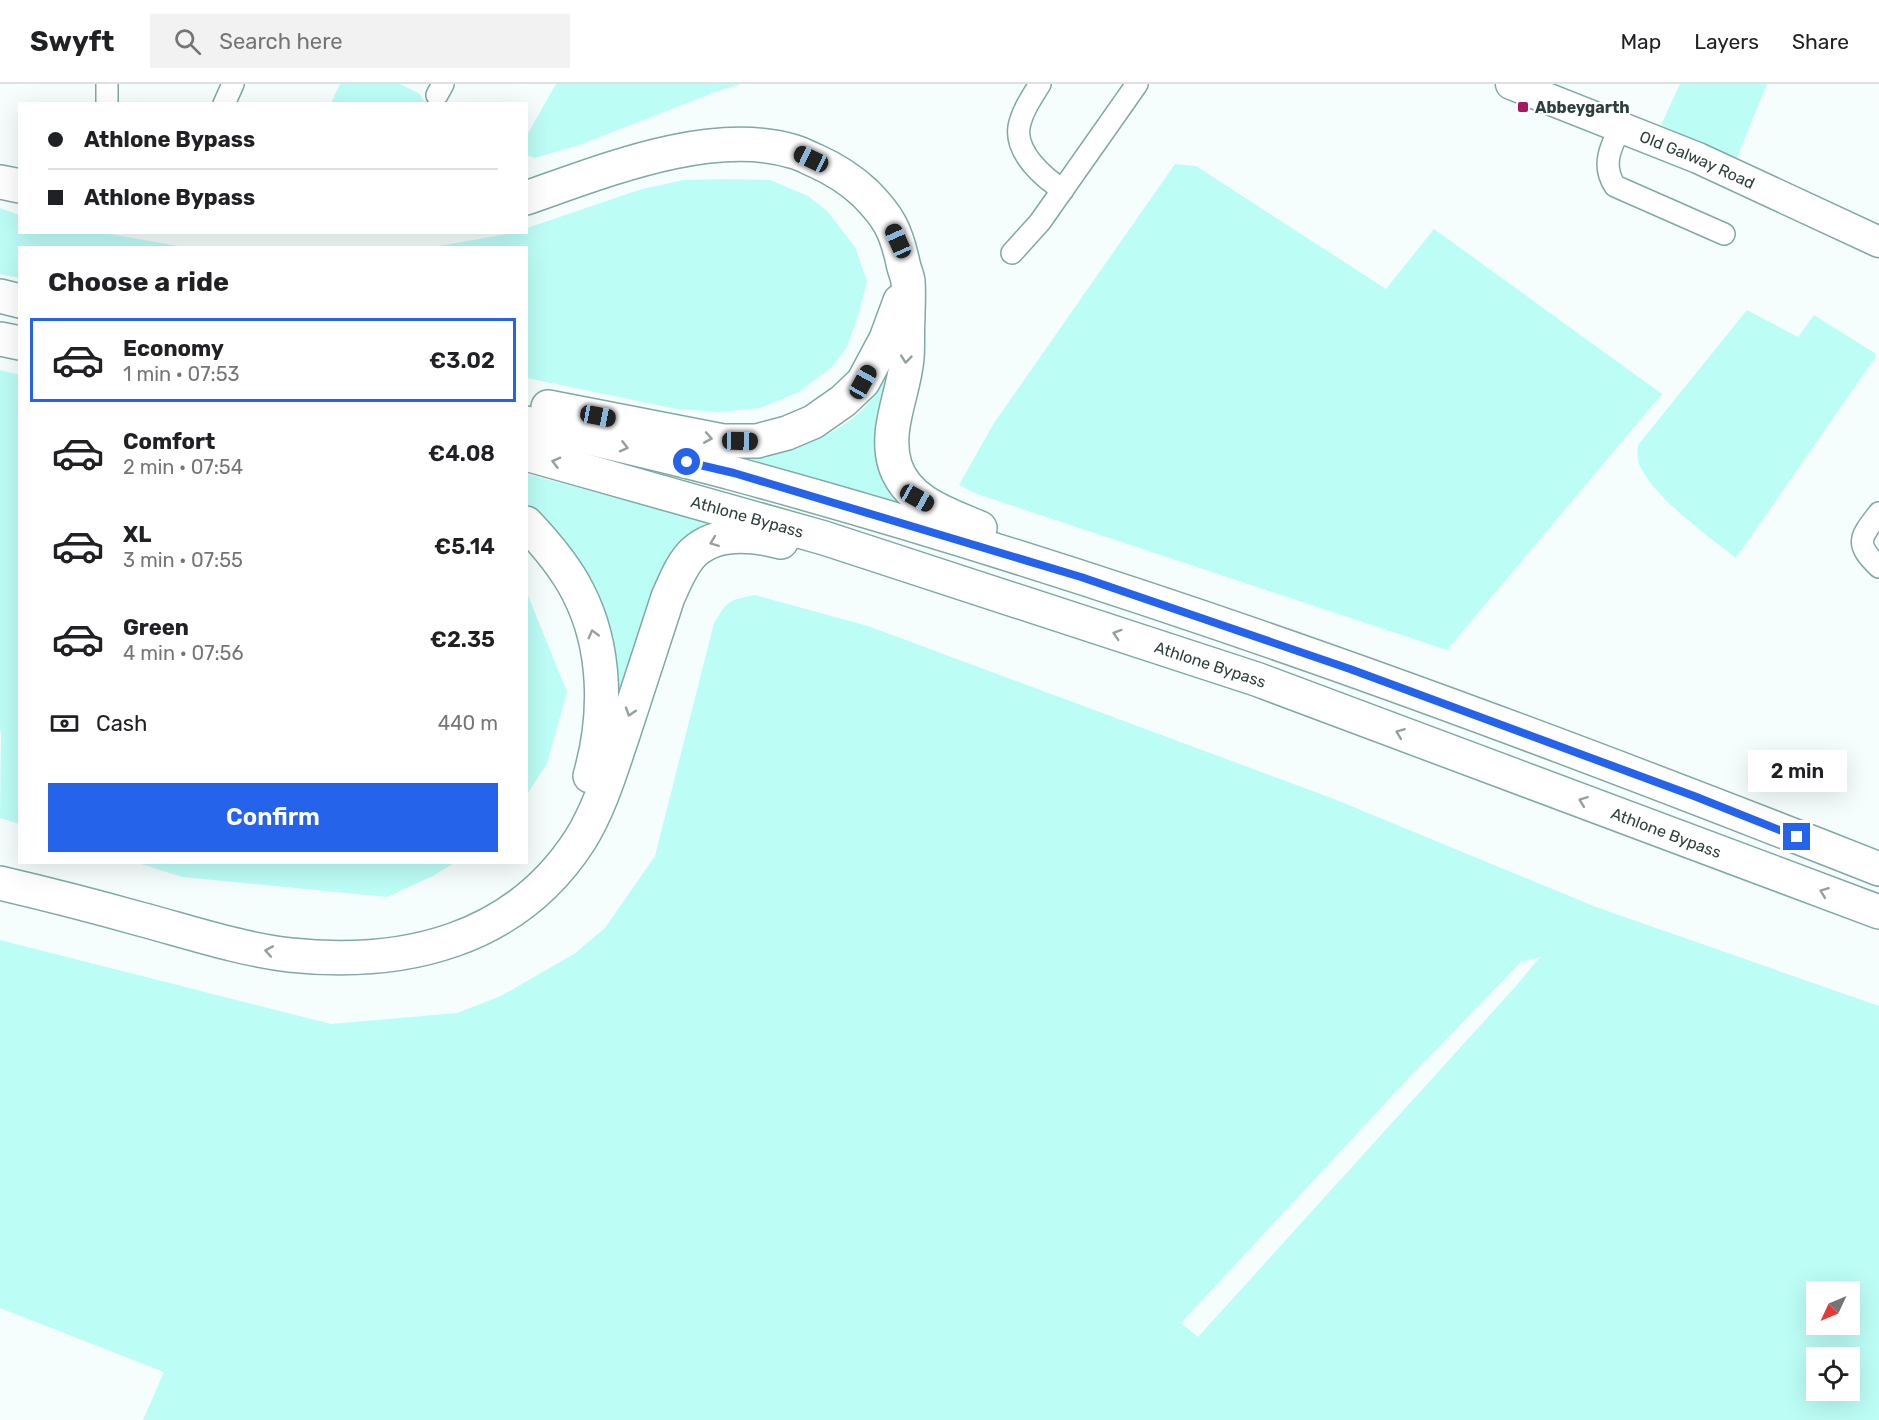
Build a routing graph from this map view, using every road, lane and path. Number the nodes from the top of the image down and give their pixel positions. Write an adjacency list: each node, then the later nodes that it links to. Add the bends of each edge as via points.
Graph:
1 (107, 84): 6 (street)
2 (233, 84): 7 (street)
3 (1040, 84): 11 (street, via 1023,114 1019,136 1041,174)
4 (1137, 84): 11 (street)
5 (1511, 84): 8 (main road, Old Galway Road)
6 (107, 102)
7 (225, 102)
8 (1621, 126): 13 (street, via 1611,145 1607,166 1615,186); 14 (main road, Old Galway Road)
9 (0, 182): 10 (highway)
10 (18, 186)
11 (1063, 190): 15 (street)
12 (528, 197): 16 (highway, via 680,150 729,145 796,152 855,184 877,205 898,241)
13 (1724, 234)
14 (1879, 242)
15 (1012, 253)
16 (908, 279): 21 (highway, one-way to 16, via 723,441 757,441 787,433 813,422 863,382 886,339); 28 (highway, one-way to 28, via 907,359 892,429 895,464 904,483 917,498 945,513)
17 (0, 296): 18 (highway)
18 (18, 300)
19 (0, 339): 20 (highway)
20 (18, 343)
21 (528, 405)
22 (528, 423): 28 (highway, one-way to 28, via 734,473)
23 (528, 455): 26 (highway, Athlone Bypass, one-way to 23)
24 (1879, 513): 27 (street, via 1862,541 1862,548)
25 (528, 525): 29 (highway, one-way to 25, via 227,921 319,938 356,939 428,929 490,904 548,853 569,820 587,786 597,752 602,707 594,634 579,593 551,549)
26 (894, 561): 31 (highway, one-way to 31, via 833,556 762,537 731,536 694,552 668,597 612,768 582,838 548,881 511,911 470,934 396,955 342,958 289,954 243,946); 32 (highway, Athlone Bypass, one-way to 26, via 1256,679)
27 (1879, 567)
28 (1081, 577): 30 (highway, via 1350,669)
29 (0, 861)
30 (1879, 869)
31 (0, 883)
32 (1879, 912)

